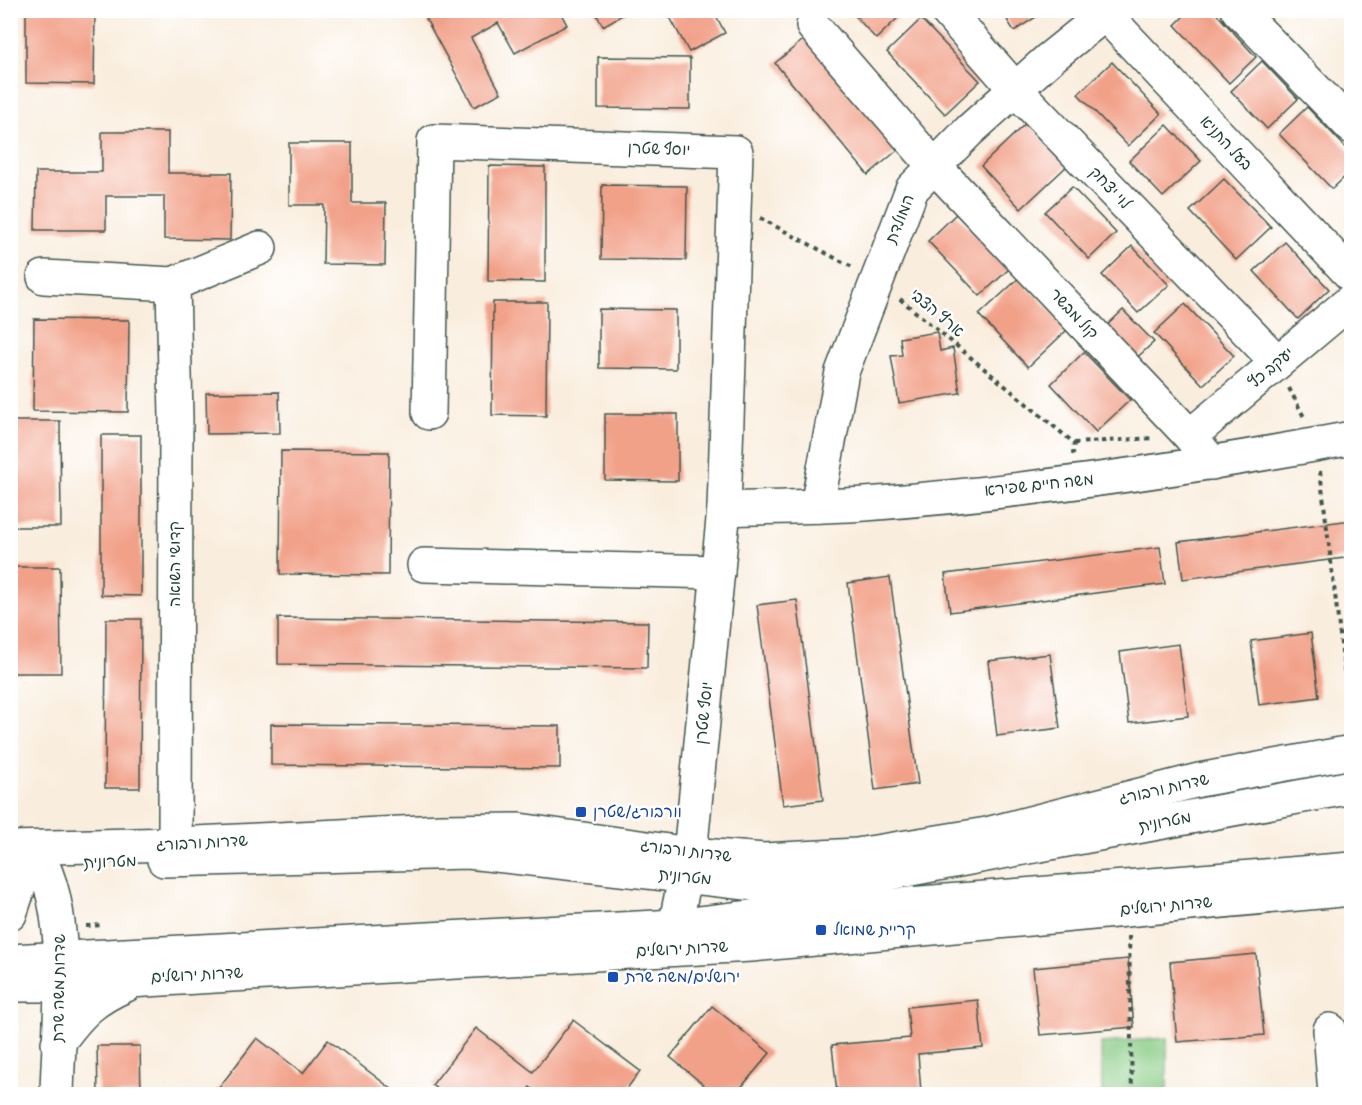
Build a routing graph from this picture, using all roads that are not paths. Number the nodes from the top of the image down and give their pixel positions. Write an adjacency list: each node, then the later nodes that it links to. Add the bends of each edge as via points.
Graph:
1 (946, 10): 5 (street, לוי יצחק)
2 (1238, 10): 6 (street)
3 (1105, 12): 5 (street, המולדת); 9 (street, בעל התניא)
4 (813, 26): 7 (street, קול מבשר)
5 (1016, 90): 7 (street, המולדת); 13 (street, לוי יצחק)
6 (1352, 127)
7 (934, 166): 15 (street, קול מבשר); 18 (street, המולדת, via 912,189 842,372)
8 (260, 248): 11 (street)
9 (1352, 276)
10 (44, 277): 11 (street)
11 (173, 284): 24 (street, קדושי השואה)
12 (1352, 300): 13 (street, יעקב כץ)
13 (1277, 362): 15 (street, יעקב כץ)
14 (429, 413): 19 (street, יוסף שטרן, via 434,141 736,152)
15 (1190, 436): 17 (street, קול מבשר)
16 (1352, 438): 17 (street, משה חיים שפירא)
17 (1212, 463): 18 (street, משה חיים שפירא, via 1071,483)
18 (817, 506): 19 (street, משה חיים שפירא)
19 (724, 509): 21 (street, יוסף שטרן)
20 (424, 566): 21 (street)
21 (718, 572): 26 (street, יוסף שטרן)
22 (1352, 752): 26 (street, שדרות ורבורג, via 1198,780 987,834 923,846 857,855)
23 (1352, 787): 26 (street, מטרונית, via 857,879 755,884)
24 (175, 844): 25 (street, שדרות ורבורג); 26 (street, שדרות ורבורג, via 519,830)
25 (24, 857): 26 (street, מטרונית, via 468,852); 29 (street); 32 (street, שדרות משה שרת, via 59,926)
26 (688, 866): 30 (street, יוסף שטרן)
27 (1352, 869): 30 (street, via 768,915)
28 (1352, 889): 30 (street, שדרות ירושלים, via 751,945)
29 (10, 914)
30 (666, 938): 32 (street); 33 (street, שדרות ירושלים)
31 (10, 961): 32 (street)
32 (61, 972): 33 (street, שדרות ירושלים); 34 (street, שדרות ירושלים); 36 (street, שדרות משה שרת)
33 (139, 978): 36 (street, via 98,997 78,1015)
34 (10, 985)
35 (1330, 1030): 38 (street)
36 (58, 1043): 37 (street, שדרות משה שרת)
37 (57, 1095)
38 (1335, 1095)

